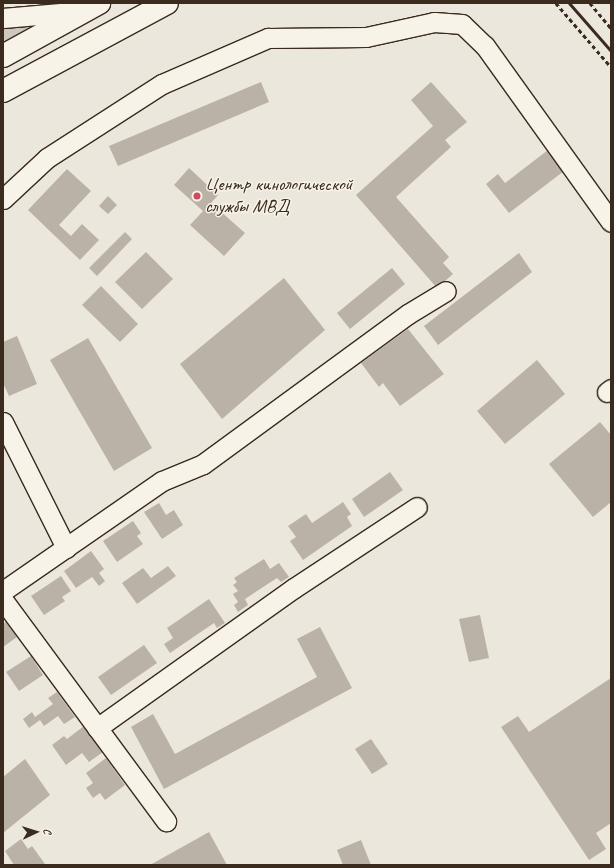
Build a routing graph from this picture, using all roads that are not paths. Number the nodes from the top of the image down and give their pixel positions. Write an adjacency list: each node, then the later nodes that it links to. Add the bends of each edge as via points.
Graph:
1 (9, 3): 4 (street)
2 (167, 3): 7 (highway)
3 (90, 5): 5 (street); 6 (highway)
4 (3, 8)
5 (3, 18)
6 (3, 56)
7 (3, 91)
8 (3, 199): 9 (street, via 47,158 162,84 268,38 366,37 434,22 462,24 485,46)
9 (611, 222)
10 (446, 291): 13 (street, via 408,314 204,464 162,481)
11 (3, 422): 13 (street)
12 (417, 507): 16 (street, via 294,588)
13 (66, 548): 14 (street)
14 (3, 591)
15 (3, 600): 16 (street)
16 (97, 728): 17 (street)
17 (166, 821)

